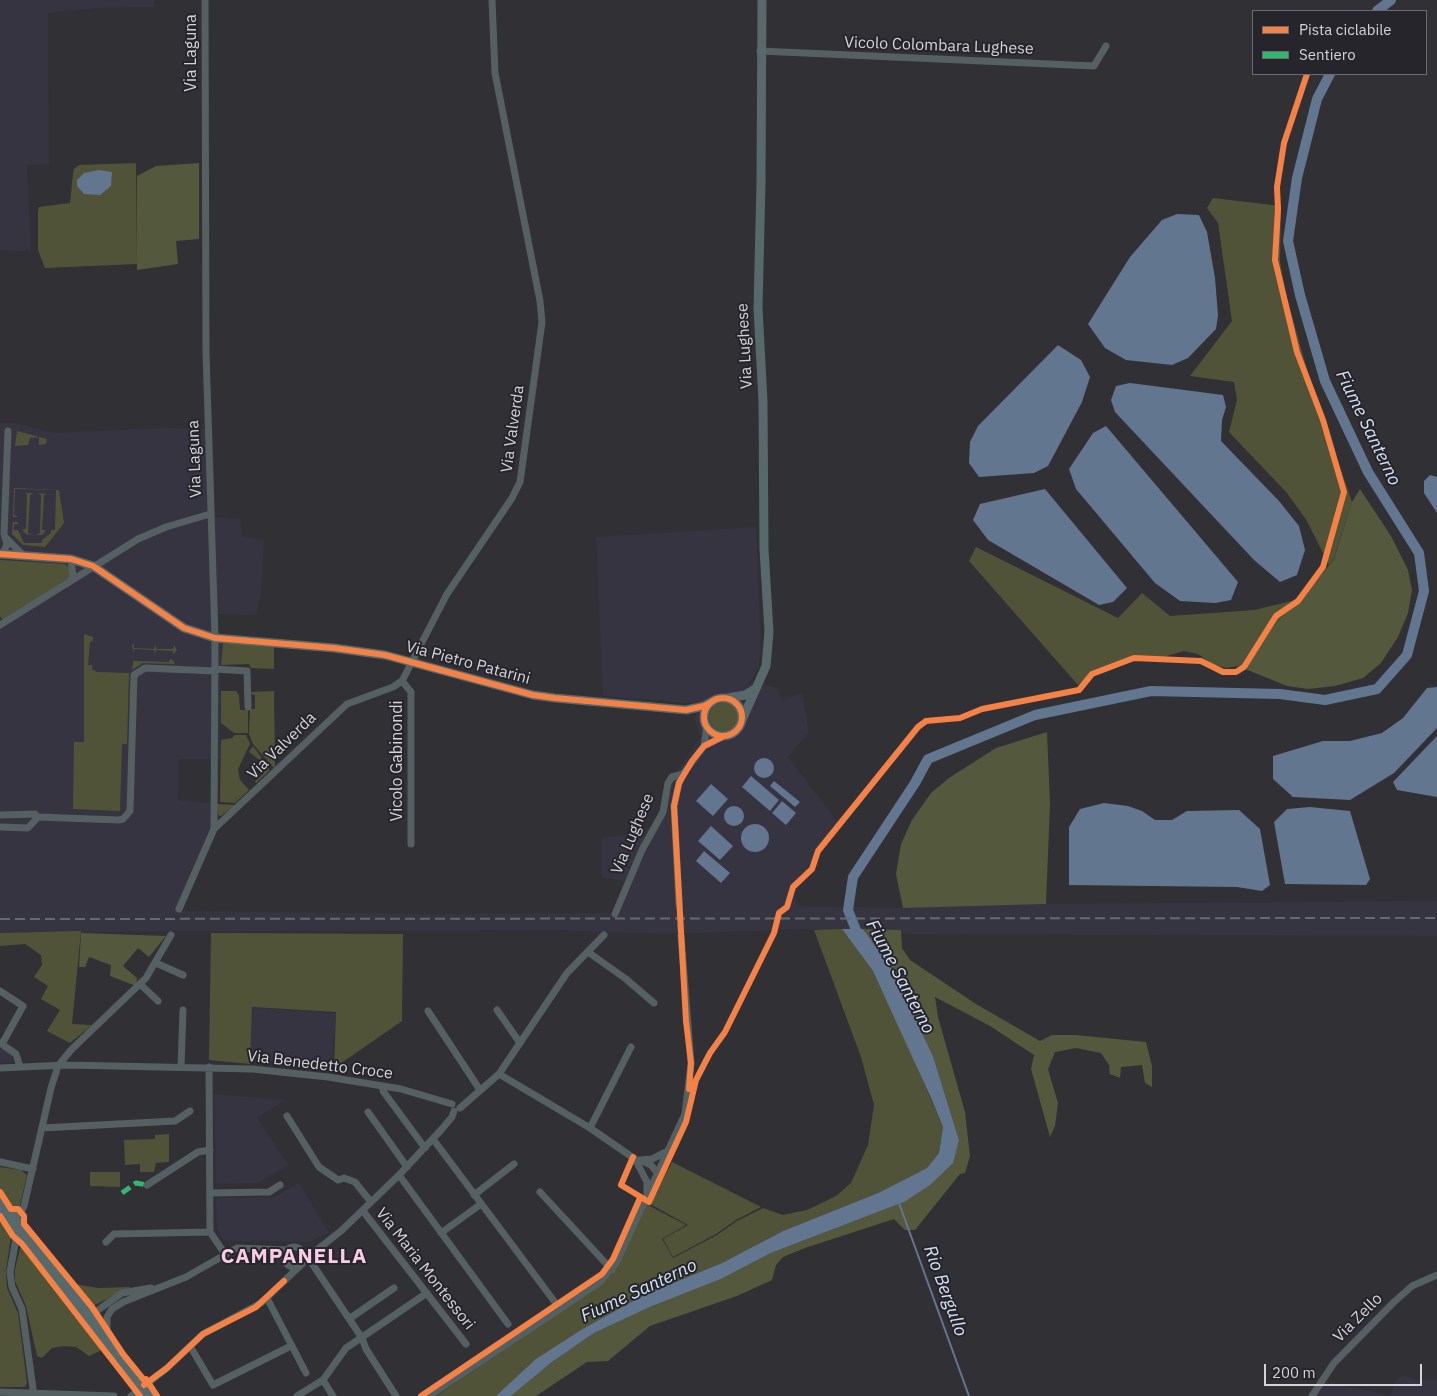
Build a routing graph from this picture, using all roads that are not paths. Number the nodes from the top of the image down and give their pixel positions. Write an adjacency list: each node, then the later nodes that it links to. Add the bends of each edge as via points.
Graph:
1 (204, 0): 7 (street, Via Laguna)
2 (492, 0): 16 (street, Via Valverda, via 495,73 542,322 520,482 447,594)
3 (762, 0): 5 (main road, Via Lughese)
4 (1106, 46): 5 (street, Vicolo Colombara Lughese, via 1094,66)
5 (760, 51): 19 (main road, Via Lughese, via 758,308 769,632 766,666)
6 (8, 431): 8 (street)
7 (210, 514): 12 (street, via 166,526); 15 (street, Via Laguna)
8 (3, 537): 9 (street, via 7,544); 10 (street)
9 (1, 551): 10 (main road, Via Pietro Patarini)
10 (24, 556): 11 (main road, Via Pietro Patarini)
11 (71, 560): 12 (main road, Via Pietro Patarini); 13 (street, via 73,576)
12 (93, 566): 13 (street); 15 (main road, Via Pietro Patarini, via 177,624)
13 (68, 583): 14 (street)
14 (0, 625)
15 (215, 638): 16 (main road, Via Pietro Patarini, via 362,651); 17 (street, Via Laguna)
16 (411, 661): 18 (street, Via Valverda); 23 (main road, Via Pietro Patarini, via 533,695)
17 (215, 670): 22 (street, via 247,671); 30 (street, via 145,668 134,675 130,811 127,816 119,820); 32 (street, Via Laguna)
18 (402, 681): 32 (street, Via Valverda, via 346,704); 33 (street, Vicolo Gabinondi, via 411,692)
19 (756, 688): 20 (main road, via 745,695); 24 (main road, Via Lughese)
20 (725, 698): 21 (main road); 24 (main road, via 740,708)
21 (713, 701): 23 (main road, Via Pietro Patarini); 25 (main road, via 706,710)
22 (248, 707)
23 (686, 710): 25 (main road, Via Pietro Patarini)
24 (742, 720): 26 (main road, Via Lughese, via 736,731)
25 (706, 724): 26 (main road, via 714,734); 27 (street)
26 (724, 736): 27 (street)
27 (704, 746): 28 (street)
28 (683, 774): 34 (street, via 674,806); 36 (street, Via Lughese, via 672,777 668,783 663,812 642,850)
29 (0, 814): 30 (street, via 28,814)
30 (36, 820): 31 (street, via 28,828)
31 (0, 827)
32 (214, 829): 35 (street, Via Laguna)
33 (411, 844)
34 (679, 903)
35 (179, 909)
36 (615, 914)
37 (171, 935): 41 (street)
38 (604, 935): 40 (street)
39 (681, 936): 70 (street, via 691,1072 685,1114)
40 (588, 952): 46 (street); 50 (street, via 567,973)
41 (156, 964): 42 (street); 43 (street)
42 (183, 975)
43 (140, 984): 45 (street); 53 (street, via 70,1050)
44 (0, 991): 51 (street, via 23,1006)
45 (158, 1001)
46 (654, 1003)
47 (183, 1010): 54 (street)
48 (497, 1010): 50 (street)
49 (428, 1012): 59 (street)
50 (520, 1043): 58 (street)
51 (1, 1044): 55 (street, via 16,1054)
52 (631, 1047): 66 (street)
53 (58, 1066): 54 (street, Via Benedetto Croce); 55 (street, Via Benedetto Croce); 65 (street)
54 (182, 1066): 56 (street, Via Benedetto Croce)
55 (20, 1067): 57 (street, Via Benedetto Croce)
56 (209, 1067): 61 (street, Via Benedetto Croce, via 328,1077 418,1092); 69 (street)
57 (0, 1068)
58 (499, 1074): 59 (street); 66 (street)
59 (480, 1090): 61 (street)
60 (383, 1091): 68 (street)
61 (456, 1106): 67 (street, via 452,1117)
62 (190, 1111): 65 (street, via 175,1121)
63 (368, 1112): 74 (street)
64 (287, 1116): 85 (street, via 319,1167 338,1180 350,1178)
65 (42, 1128): 75 (street)
66 (590, 1128): 72 (street)
67 (433, 1139): 68 (street); 82 (street)
68 (425, 1148): 74 (street)
69 (210, 1150): 78 (street, via 198,1152); 81 (street)
70 (668, 1151): 72 (street); 76 (street)
71 (0, 1162): 75 (street)
72 (639, 1162): 76 (street, via 646,1171); 83 (street, via 647,1182)
73 (514, 1164): 82 (street)
74 (407, 1167): 77 (street)
75 (33, 1168): 89 (street, via 23,1209)
76 (658, 1174): 83 (street)
77 (399, 1175): 85 (street); 91 (street)
78 (147, 1184)
79 (280, 1185): 81 (street, via 269,1192)
80 (540, 1192): 101 (street)
81 (210, 1193): 90 (street)
82 (474, 1195): 86 (street)
83 (647, 1197): 101 (street)
84 (0, 1199): 89 (main road)
85 (371, 1202): 88 (street)
86 (481, 1204): 91 (street); 108 (street)
87 (0, 1210): 92 (main road)
88 (362, 1211): 94 (street); 106 (street, Via Maria Montessori)
89 (14, 1218): 109 (main road)
90 (210, 1232): 93 (street, via 114,1234); 98 (street)
91 (441, 1233): 111 (street)
92 (19, 1234): 109 (main road); 121 (street, via 10,1272 12,1287 22,1309)
93 (106, 1242)
94 (322, 1246): 97 (street); 99 (street)
95 (272, 1250): 96 (street); 98 (street, via 242,1247); 100 (street)
96 (287, 1250): 97 (street); 100 (street)
97 (301, 1250): 99 (street)
98 (225, 1254): 104 (street, via 200,1270)
99 (304, 1260): 100 (street, via 292,1267); 103 (street); 110 (street)
100 (286, 1261): 103 (street, via 288,1273)
101 (612, 1270): 108 (street)
102 (1437, 1275): 129 (street, Via Zello, via 1412,1286 1394,1302 1334,1363)
103 (284, 1282): 107 (street)
104 (156, 1287): 109 (street, via 122,1293); 112 (street, via 112,1309 107,1317)
105 (394, 1288): 110 (street)
106 (427, 1293): 113 (street); 114 (street, Via Maria Montessori)
107 (267, 1298): 115 (street, via 210,1330); 116 (street)
108 (560, 1309): 128 (street)
109 (92, 1319): 112 (main road); 119 (main road)
110 (349, 1319): 113 (street)
111 (508, 1324)
112 (107, 1338): 119 (main road)
113 (362, 1338): 118 (street, via 343,1350); 127 (street, via 366,1350)
114 (466, 1344)
115 (190, 1346): 116 (street, via 214,1386); 119 (street)
116 (291, 1346): 117 (street)
117 (306, 1373)
118 (322, 1380): 125 (street); 126 (street)
119 (142, 1390): 123 (street); 124 (main road)
120 (0, 1392): 121 (street)
121 (34, 1394): 122 (street)
122 (114, 1396)
123 (131, 1396)
124 (153, 1396)
125 (297, 1396)
126 (333, 1396)
127 (396, 1396)
128 (429, 1396)
129 (1312, 1396)

